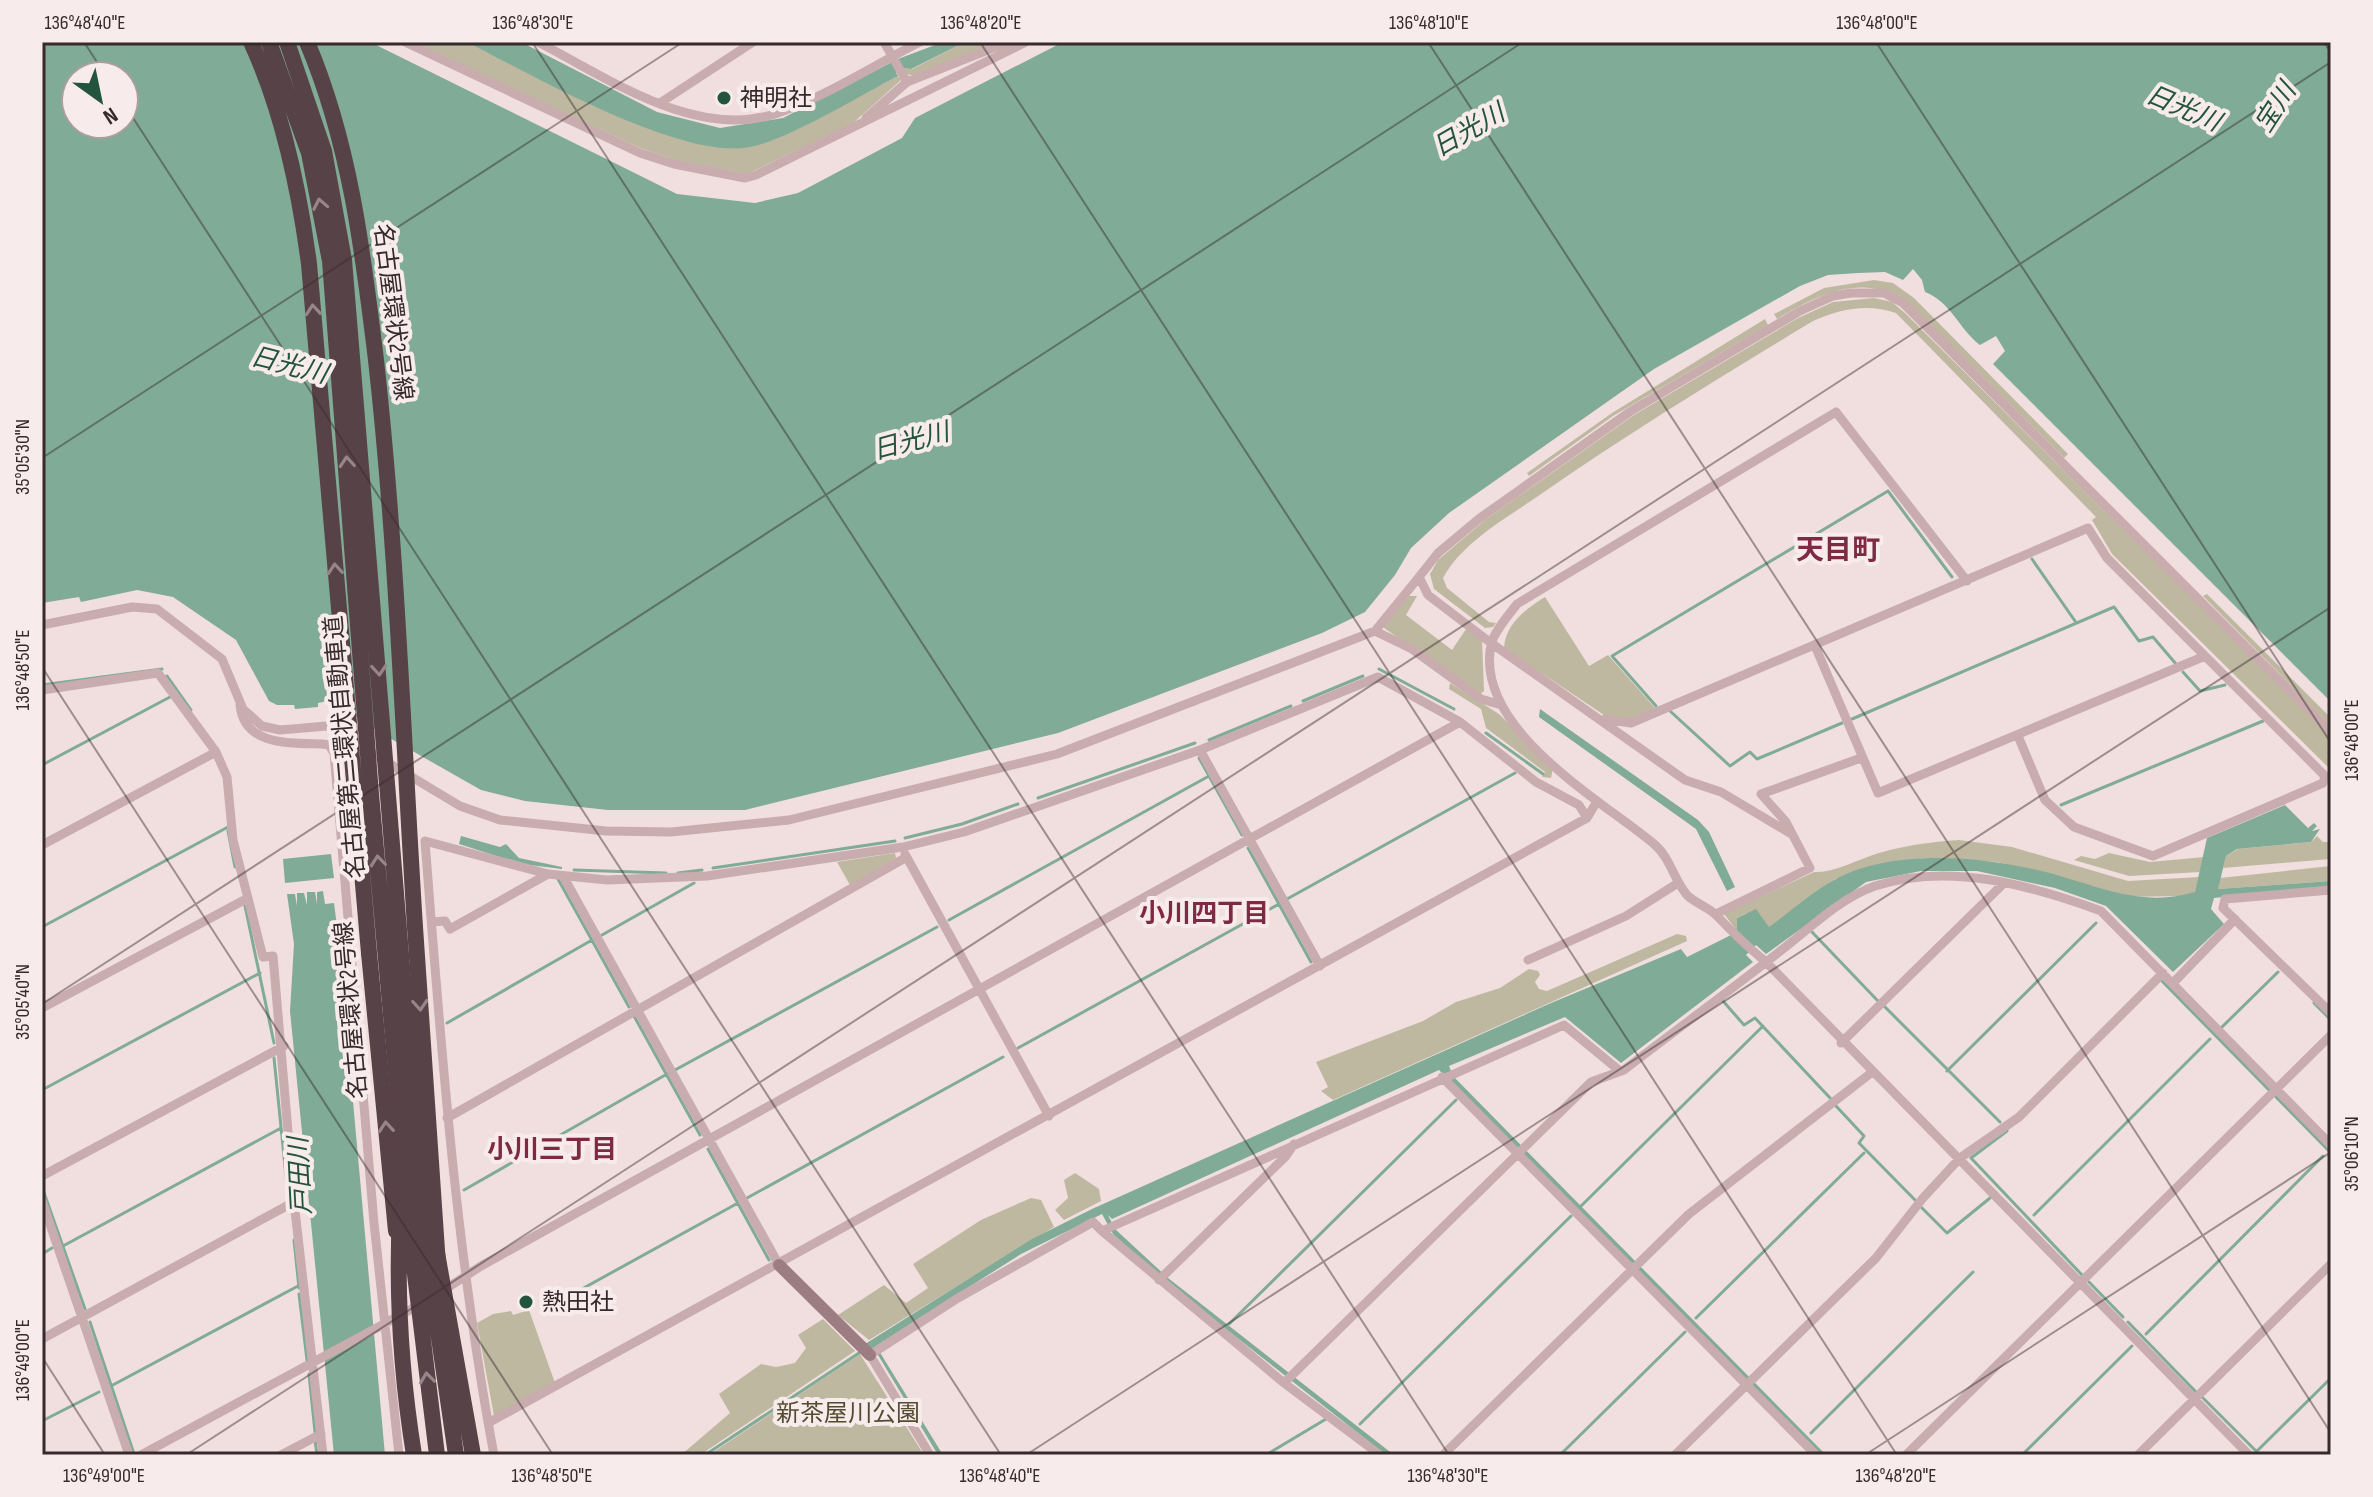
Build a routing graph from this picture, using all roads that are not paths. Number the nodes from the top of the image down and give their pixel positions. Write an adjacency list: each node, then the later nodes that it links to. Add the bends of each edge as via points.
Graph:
1 (251, 42): 85 (highway, 名古屋環状2号線, one-way to 1, bridge, via 307,251 286,142)
2 (269, 42): 71 (highway, 名古屋第二環状自動車道, one-way to 2, bridge, via 330,261 309,153)
3 (287, 42): 64 (highway, 名古屋第二環状自動車道, one-way to 64, bridge, via 324,151 344,260)
4 (307, 42): 48 (highway, 名古屋環状2号線, bridge, via 338,131 363,253 386,451)
5 (405, 42): 15 (street, via 628,148 731,175 756,175)
6 (538, 42): 14 (street)
7 (753, 42): 14 (street)
8 (884, 42): 12 (street)
9 (920, 42): 12 (street)
10 (1008, 42): 13 (street)
11 (1026, 42): 15 (street)
12 (893, 58): 13 (street); 14 (street, via 774,114 716,120)
13 (905, 79): 15 (street)
14 (660, 103)
15 (855, 128)
16 (1419, 577): 19 (street); 20 (street, via 1428,595); 28 (street, via 1438,553 1480,518 1631,411 1800,311 1833,296 1884,293 1903,303)
17 (1967, 581): 20 (street, via 1836,412 1529,594); 21 (street); 22 (street, via 2088,528 2107,558)
18 (42, 625): 24 (street, via 132,607 157,609 222,659)
19 (1375, 631): 24 (street, via 1057,754 845,808 718,830 606,831 500,820 460,806 327,726 262,726); 25 (street, via 1412,649 1481,699)
20 (1491, 643): 25 (street, via 1491,680); 26 (street)
21 (1815, 646): 26 (street, via 1631,723); 32 (street)
22 (2205, 656): 29 (street); 29 (street, via 2325,776 2323,783 2153,856 2074,827 2045,800)
23 (42, 690): 31 (street, via 158,673)
24 (239, 699): 87 (street, via 241,717 267,740 329,745 334,753)
25 (1498, 704): 33 (street)
26 (1601, 718): 35 (street, via 1685,780 1721,792)
27 (1460, 722): 30 (street, via 1378,677); 34 (street, via 1536,782 1579,805); 36 (street)
28 (2331, 732)
29 (2018, 736): 32 (street, via 1885,793 1878,793)
30 (1200, 750): 36 (street); 38 (street, via 964,832)
31 (216, 752): 37 (street); 45 (street, via 227,777 233,840)
32 (1861, 758): 35 (street, via 1761,794)
33 (1596, 803): 34 (street); 42 (street, via 1656,845)
34 (1587, 818): 51 (street)
35 (1793, 835): 46 (street, via 1810,868)
36 (1250, 840): 51 (street); 54 (street)
37 (42, 845)
38 (903, 847): 39 (street); 41 (street, via 675,879)
39 (905, 858): 54 (street); 56 (street)
40 (548, 874): 41 (street); 48 (street, via 450,929 445,921); 48 (street, via 425,841)
41 (563, 876): 56 (street)
42 (1678, 883): 46 (street, via 1690,899); 49 (street, via 1626,916)
43 (2004, 883): 50 (street, via 1949,876 1875,886); 52 (street, via 2101,911); 59 (street)
44 (2331, 890): 47 (street, via 2225,899 2223,908)
45 (248, 898): 55 (street); 60 (street, via 263,957 273,956)
46 (1716, 914): 50 (street)
47 (2235, 919): 53 (street); 57 (street)
48 (423, 924): 67 (street); 84 (highway, 名古屋環状2号線, one-way to 84)
49 (1528, 960)
50 (1766, 962): 59 (street); 61 (street)
51 (1320, 966): 66 (street)
52 (2163, 973): 53 (street); 73 (street, via 2019,1117)
53 (2173, 983): 65 (street)
54 (978, 990): 66 (street); 68 (street)
55 (42, 1008)
56 (636, 1008): 67 (street); 68 (street)
57 (2331, 1013)
58 (2331, 1035): 65 (street)
59 (1841, 1043): 62 (street)
60 (284, 1046): 74 (street); 76 (street)
61 (1620, 1071): 63 (street, via 1564,1025); 72 (street, via 1591,1082)
62 (1871, 1073): 73 (street); 80 (street, via 1689,1214)
63 (1442, 1077): 69 (street); 72 (street)
64 (412, 1085): 104 (highway, 名古屋第二環状自動車道, bridge, via 430,1276); 106 (highway, bridge, via 430,1221)
65 (2277, 1089): 70 (street); 83 (street)
66 (1049, 1116): 79 (street)
67 (447, 1118): 81 (street)
68 (708, 1139): 79 (street); 81 (street)
69 (1294, 1144): 77 (street); 82 (street)
70 (2331, 1145)
71 (404, 1147): 101 (highway, bridge, via 397,1280); 103 (highway, 名古屋第二環状自動車道, one-way to 71, bridge)
72 (1517, 1154): 80 (street); 91 (street)
73 (1960, 1158): 83 (street); 92 (street, via 1876,1258)
74 (42, 1176)
75 (42, 1201): 86 (street)
76 (294, 1202): 86 (street); 90 (street)
77 (1107, 1228): 82 (street); 89 (street, via 1093,1222 1058,1239)
78 (2331, 1264): 93 (street)
79 (779, 1265): 89 (street, via 861,1345); 94 (street)
80 (1635, 1267): 92 (street); 110 (street)
81 (464, 1276): 84 (street); 94 (street)
82 (1162, 1277): 91 (street)
83 (2079, 1284): 93 (street); 113 (street)
84 (440, 1293): 85 (street); 105 (highway, 名古屋環状2号線)
85 (403, 1314): 87 (street); 102 (highway, 名古屋環状2号線)
86 (81, 1318): 88 (street); 96 (street)
87 (383, 1327): 90 (street); 100 (street)
88 (42, 1339)
89 (875, 1352): 108 (street)
90 (316, 1364): 95 (street); 97 (street)
91 (1284, 1383): 109 (street)
92 (1749, 1383): 111 (street); 112 (street)
93 (2194, 1400): 114 (street); 115 (street)
94 (488, 1423): 107 (street)
95 (321, 1434): 98 (street); 99 (street)
96 (129, 1455)
97 (141, 1455)
98 (281, 1455)
99 (323, 1455)
100 (399, 1455)
101 (414, 1455)
102 (421, 1455)
103 (437, 1455)
104 (456, 1455)
105 (464, 1455)
106 (473, 1455)
107 (494, 1455)
108 (930, 1455)
109 (1380, 1455)
110 (1443, 1455)
111 (1675, 1455)
112 (1816, 1455)
113 (1906, 1455)
114 (2138, 1455)
115 (2249, 1455)

